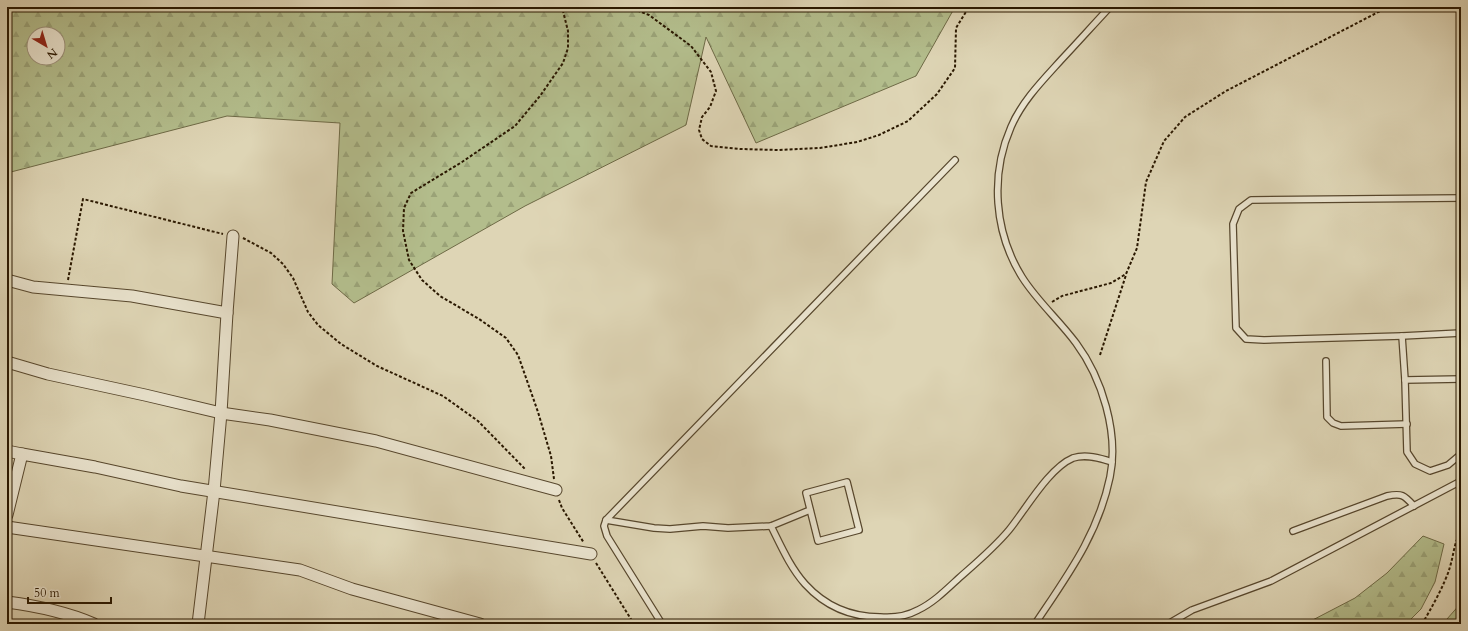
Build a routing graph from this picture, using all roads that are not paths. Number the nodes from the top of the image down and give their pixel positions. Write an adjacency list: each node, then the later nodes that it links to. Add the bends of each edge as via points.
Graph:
1 (1110, 7): 18 (lane, via 1021,107 1006,140 999,173 998,200 1002,230 1014,264 1029,287 1076,343 1095,374 1107,408 1113,448)
2 (955, 160): 25 (lane)
3 (1461, 198): 8 (lane, via 1251,200 1239,209 1233,224 1236,328 1246,339)
4 (233, 236): 6 (street)
5 (7, 280): 6 (street, via 33,287 132,296)
6 (227, 312): 13 (street)
7 (1461, 333): 8 (lane)
8 (1402, 336): 12 (lane)
9 (1326, 361): 14 (lane, via 1327,417 1333,423 1341,426)
10 (7, 362): 13 (street, via 48,374)
11 (1461, 379): 12 (lane)
12 (1405, 380): 14 (lane)
13 (221, 413): 20 (street, via 376,441); 21 (street)
14 (1407, 424): 17 (lane, via 1407,452 1415,464 1430,471 1448,465)
15 (7, 451): 16 (street)
16 (22, 454): 21 (street); 24 (street)
17 (1461, 454)
18 (1112, 462): 26 (lane, via 1081,456 1060,467 1044,483 1008,531 981,558 918,611 890,618 858,616 819,597 800,578); 36 (lane, via 1095,527 1076,562)
19 (1461, 481): 22 (lane)
20 (556, 490)
21 (214, 491): 29 (street); 30 (street)
22 (1414, 506): 28 (lane, via 1403,495 1387,496); 37 (lane, via 1271,581 1198,607)
23 (810, 510): 23 (lane, via 818,541 859,530 847,482 806,493); 26 (lane)
24 (7, 515)
25 (606, 520): 26 (lane, via 670,529 703,526); 35 (lane, via 604,526 607,536)
26 (771, 526)
27 (7, 527): 30 (street)
28 (1292, 531)
29 (591, 554)
30 (206, 556): 33 (street); 34 (street, via 300,570 352,589)
31 (7, 602): 32 (street, via 74,615)
32 (94, 624)
33 (198, 624)
34 (480, 624)
35 (662, 624)
36 (1035, 624)
37 (1168, 624)

